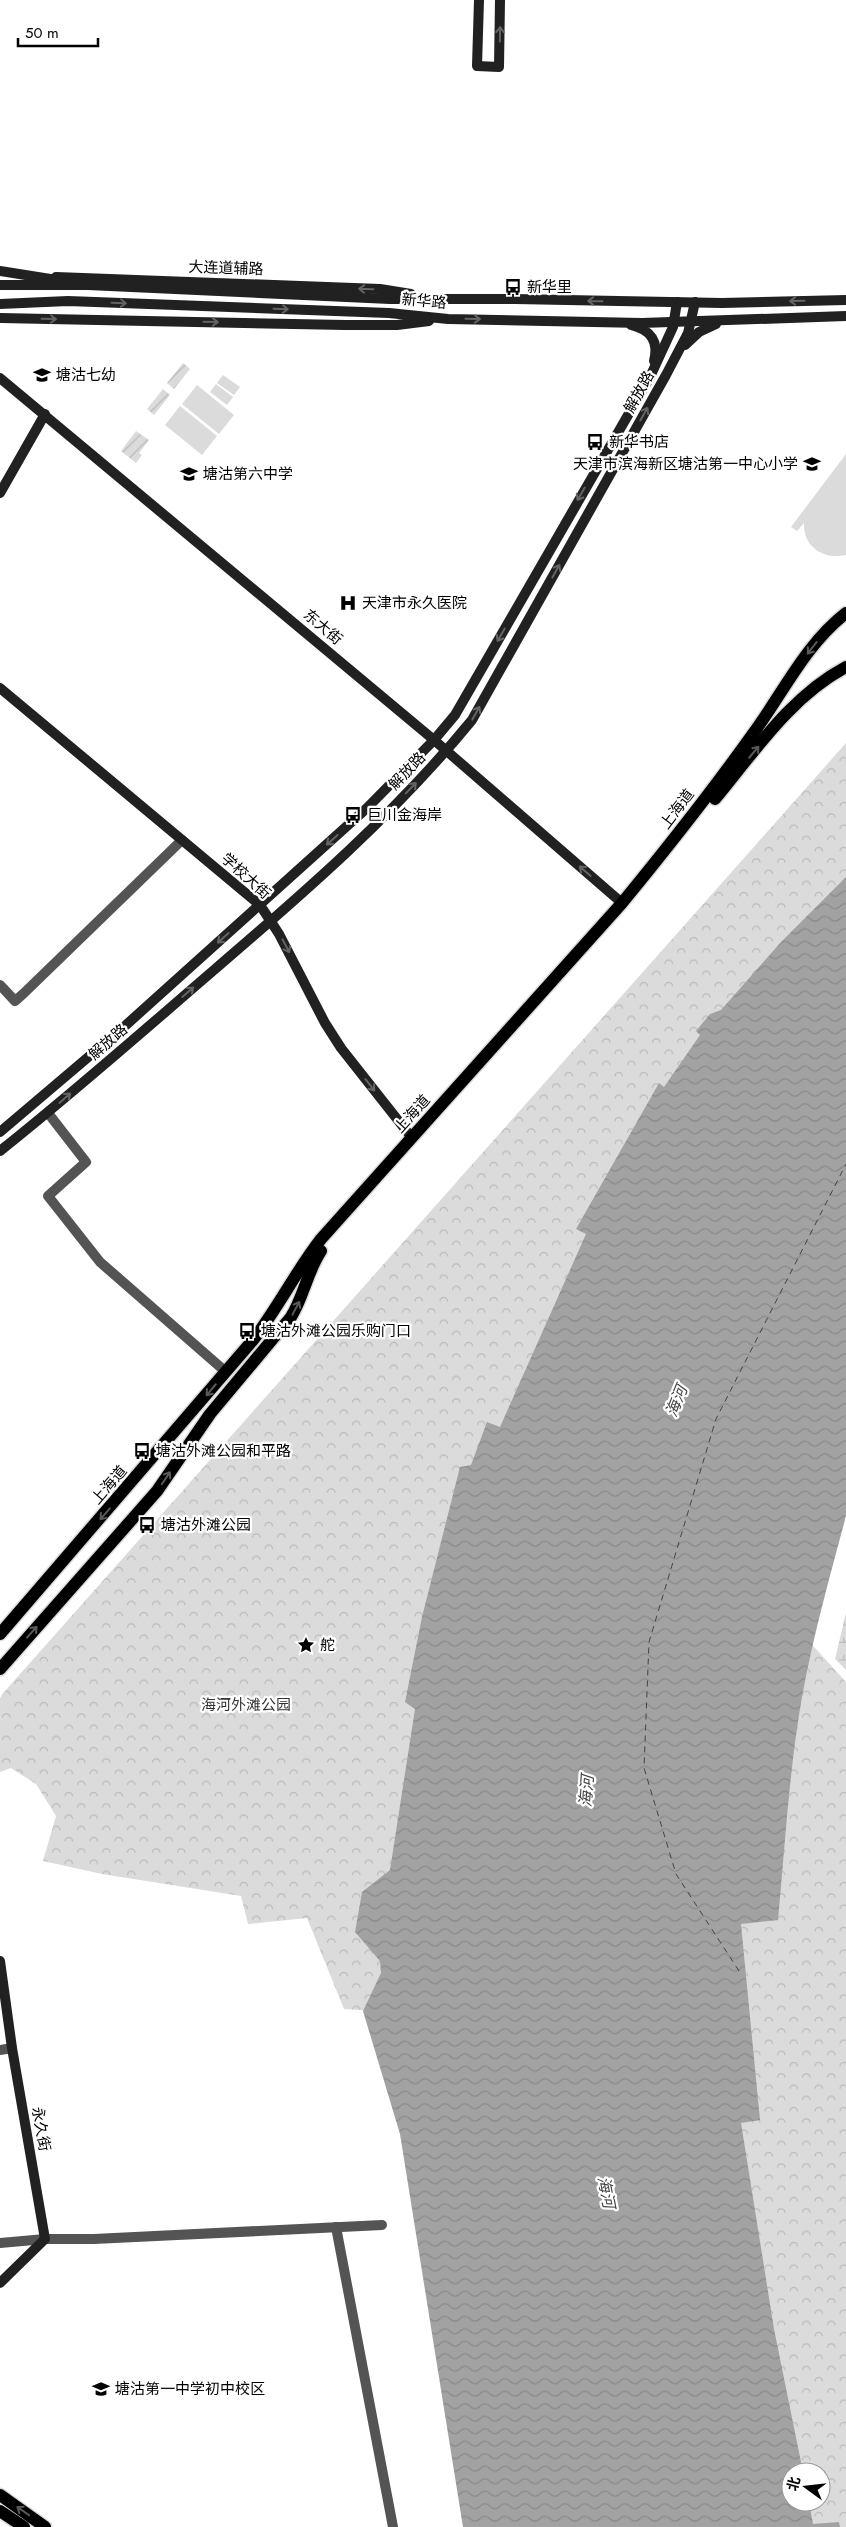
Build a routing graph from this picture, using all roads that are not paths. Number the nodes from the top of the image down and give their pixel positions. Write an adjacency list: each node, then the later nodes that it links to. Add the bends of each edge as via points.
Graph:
1 (479, 0): 2 (street, one-way to 2, via 477,66 499,67)
2 (500, 0)
3 (0, 271): 6 (street, bridge)
4 (0, 276): 7 (street, 大连道辅路, one-way to 4, via 380,289)
5 (0, 285): 6 (street, 新华路, bridge)
6 (88, 285): 7 (street, 新华路, via 390,299)
7 (450, 298): 9 (street, 新华路, one-way to 7)
8 (846, 300): 12 (street, 新华路, one-way to 12)
9 (644, 301): 10 (street, 新华路); 17 (street)
10 (677, 302): 11 (street, 新华路); 17 (street, 解放路)
11 (695, 302): 12 (street, 新华路); 17 (street, 解放路)
12 (722, 303): 17 (street, via 704,308)
13 (0, 304): 16 (street, 新华路, one-way to 16, via 68,301 389,313)
14 (846, 316): 18 (street, 新华路)
15 (0, 318): 16 (street, one-way to 16, via 345,325 397,325)
16 (448, 319): 19 (street, 新华路, one-way to 19)
17 (684, 321): 18 (street, 新华路); 19 (street, 新华路); 20 (street, 解放路); 21 (street, 解放路, via 664,349)
18 (724, 321): 20 (street, via 695,336)
19 (618, 322): 21 (street, via 644,330 654,339 656,351)
20 (676, 357): 29 (street, 解放路, one-way to 20, via 472,720)
21 (650, 377): 28 (street, 解放路, one-way to 28, via 455,715)
22 (0, 378): 23 (street, 东大街)
23 (45, 414): 24 (street); 28 (street, 东大街)
24 (0, 493)
25 (846, 613): 31 (main road, 上海道, one-way to 31, via 810,649 730,766)
26 (846, 667): 41 (main road, 上海道, one-way to 26, via 157,1491 210,1414 291,1317 312,1265 329,1240 626,907 784,717 811,690)
27 (0, 688): 30 (street, 学校大街)
28 (434, 740): 29 (street, 东大街); 32 (street, 解放路, one-way to 32, via 368,808)
29 (447, 751): 31 (street, 东大街, one-way to 29); 33 (street, 解放路, one-way to 29, via 371,830)
30 (182, 840): 32 (street, 学校大街); 34 (street, via 15,1001)
31 (622, 903): 37 (main road, 上海道)
32 (260, 905): 33 (street, 学校大街); 36 (street, 解放路, one-way to 36)
33 (271, 921): 35 (street, 解放路, one-way to 33); 37 (street, 学校大街, one-way to 37, via 325,1024)
34 (0, 985)
35 (48, 1113): 38 (street, 解放路); 39 (street, via 86,1162 48,1196 100,1262)
36 (0, 1132)
37 (412, 1138): 39 (main road, 上海道, via 321,1239 271,1317)
38 (0, 1151)
39 (226, 1372): 40 (main road, 上海道, one-way to 40)
40 (0, 1634)
41 (0, 1669)
42 (0, 1961): 43 (street, 永久街)
43 (12, 2048): 44 (street); 47 (street, 永久街)
44 (0, 2050)
45 (382, 2225): 46 (street)
46 (336, 2227): 47 (street); 54 (street)
47 (45, 2239): 48 (street); 49 (street)
48 (0, 2243)
49 (0, 2283)
50 (0, 2495): 53 (main road, one-way to 50)
51 (0, 2511): 52 (main road)
52 (24, 2527)
53 (45, 2527)
54 (393, 2527)

